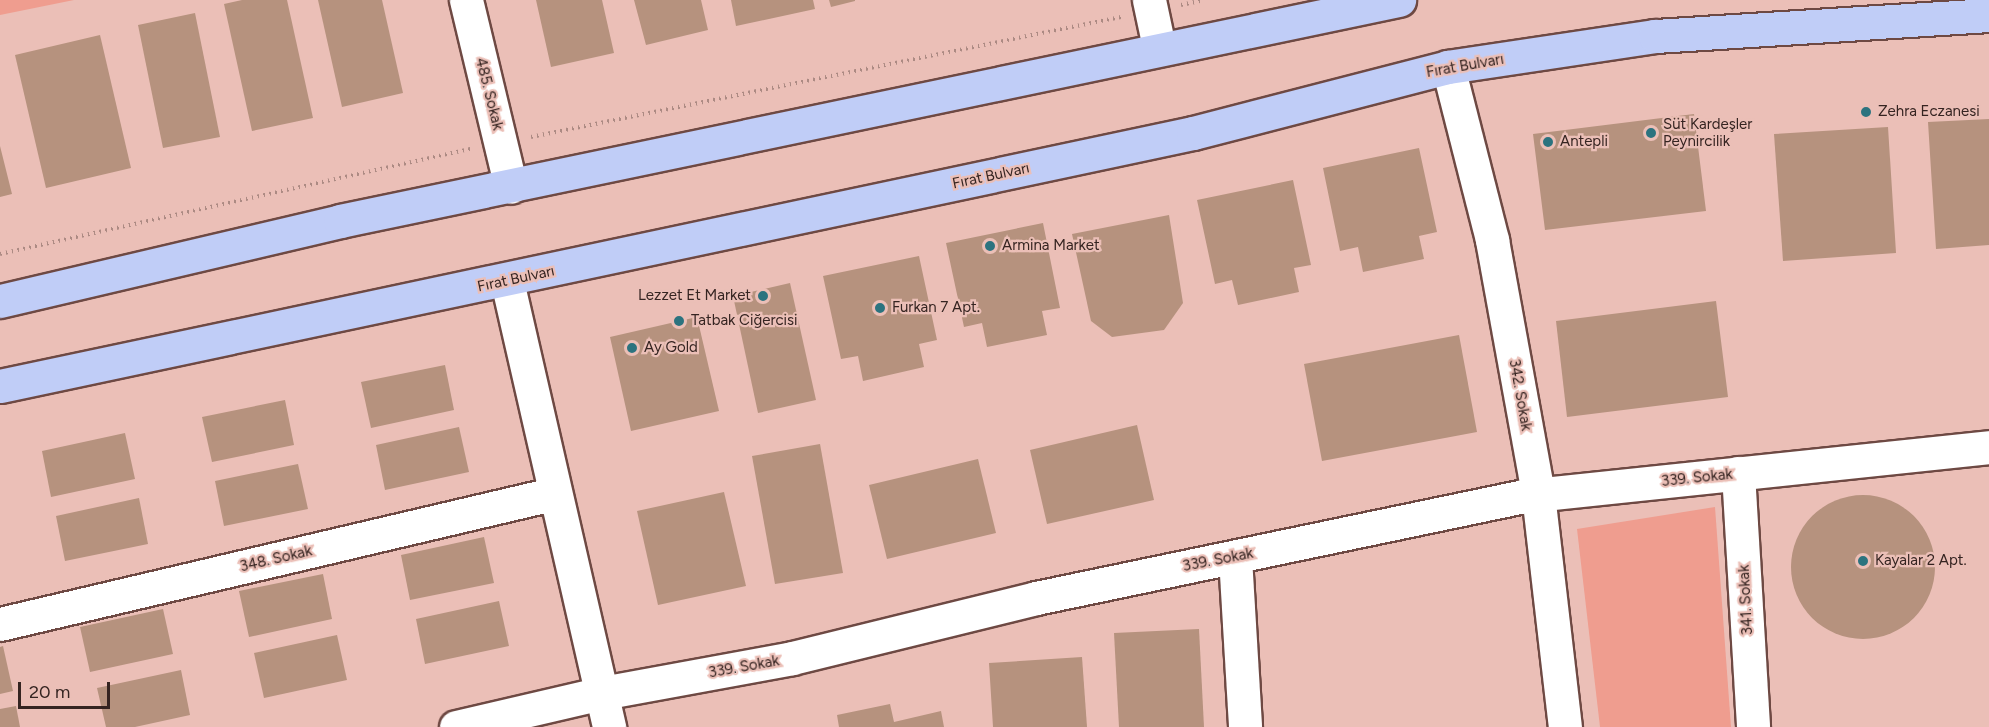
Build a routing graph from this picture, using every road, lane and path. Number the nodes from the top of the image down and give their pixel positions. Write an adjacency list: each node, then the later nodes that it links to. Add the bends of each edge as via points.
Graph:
1 (466, 0): 8 (street, 485. Sokak)
2 (1204, 0): 4 (path)
3 (1399, 0): 6 (main road)
4 (1150, 5): 6 (street); 8 (path)
5 (1989, 15): 7 (main road, Fırat Bulvarı, via 1654,36)
6 (1159, 47): 9 (main road)
7 (1448, 67): 11 (main road, Fırat Bulvarı, via 1192,133); 17 (street, 342. Sokak, via 1492,240)
8 (500, 143): 9 (street, 485. Sokak); 10 (path)
9 (511, 188): 12 (main road, via 340,221)
10 (0, 254)
11 (507, 281): 13 (main road, Fırat Bulvarı); 16 (street)
12 (0, 301)
13 (0, 386)
14 (1989, 447): 15 (street, 339. Sokak)
15 (1738, 473): 17 (street, 339. Sokak); 25 (street, 341. Sokak)
16 (552, 494): 19 (street, 348. Sokak); 20 (street)
17 (1538, 494): 18 (street, 339. Sokak); 24 (street, 342. Sokak)
18 (1235, 557): 20 (street, 339. Sokak, via 1036,598 792,658); 23 (street)
19 (0, 624)
20 (602, 693): 21 (street, 339. Sokak); 22 (street)
21 (456, 727)
22 (609, 727)
23 (1245, 727)
24 (1565, 727)
25 (1753, 727)

